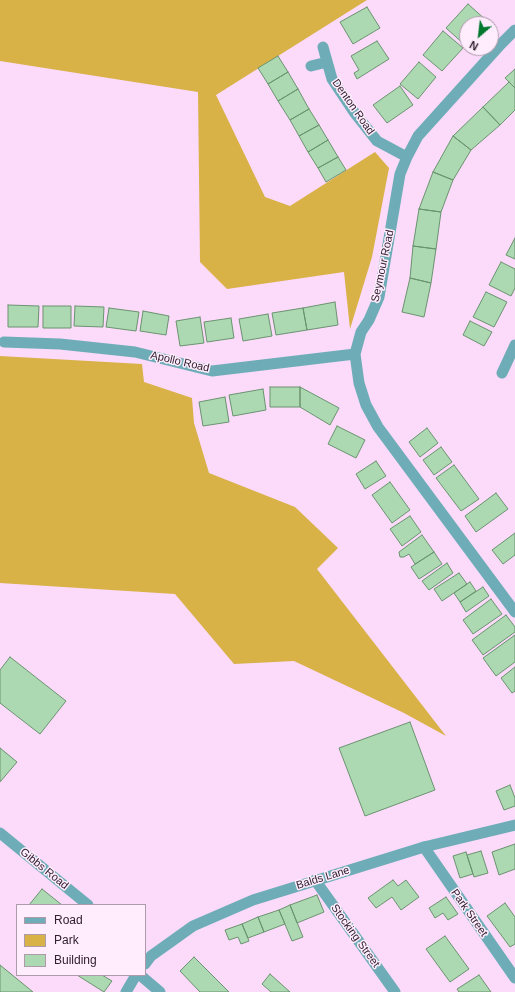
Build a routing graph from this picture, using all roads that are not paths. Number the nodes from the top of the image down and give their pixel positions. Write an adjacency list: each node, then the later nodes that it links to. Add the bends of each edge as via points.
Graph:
1 (515, 30): 5 (street, Seymour Road, via 418,136)
2 (323, 47): 3 (street, Denton Road)
3 (327, 62): 4 (street); 5 (street, Denton Road, via 332,79 378,141)
4 (311, 66)
5 (407, 157): 8 (street, Seymour Road, via 400,174 379,297 361,332)
6 (4, 342): 8 (street, Apollo Road, via 60,344 135,352 212,371)
7 (514, 352): 9 (street)
8 (355, 354): 10 (street, Seymour Road, via 359,383 366,405 378,427)
9 (502, 372)
10 (515, 612)
11 (515, 825): 13 (street, Balds Lane)
12 (0, 832): 15 (street, Gibbs Road)
13 (424, 847): 14 (street, Balds Lane); 19 (street, Park Street)
14 (315, 880): 16 (street, Balds Lane, via 253,900 193,926); 22 (street, Stocking Street)
15 (87, 904)
16 (147, 957)
17 (135, 976): 20 (street)
18 (141, 976): 21 (street)
19 (515, 978)
20 (126, 992)
21 (160, 992)
22 (395, 992)

